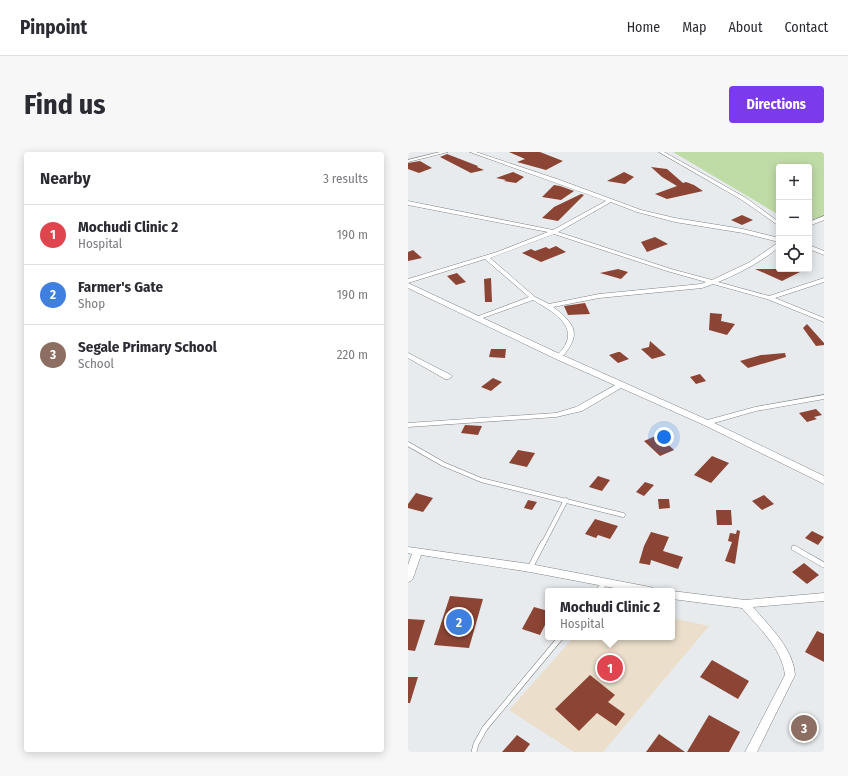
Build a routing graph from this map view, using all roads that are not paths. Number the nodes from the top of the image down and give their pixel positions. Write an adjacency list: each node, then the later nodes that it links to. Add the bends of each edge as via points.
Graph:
1 (446, 152): 4 (street)
2 (472, 152): 5 (street)
3 (661, 152): 8 (street, via 744,199)
4 (408, 160)
5 (609, 201): 10 (street); 11 (street, via 656,216 730,228)
6 (408, 203): 10 (street)
7 (824, 218): 9 (street)
8 (776, 222)
9 (812, 223)
10 (554, 232): 15 (street); 18 (street, via 661,268)
11 (776, 239)
12 (776, 246): 18 (street)
13 (812, 248): 14 (street)
14 (824, 253)
15 (487, 258): 17 (street); 20 (street)
16 (824, 280): 21 (street)
17 (408, 281)
18 (714, 282): 21 (street); 22 (street, via 696,288 599,296)
19 (408, 285): 23 (street)
20 (533, 298): 22 (street); 23 (street)
21 (769, 298): 24 (street)
22 (548, 306): 26 (street, via 563,318 570,328 572,337 570,344)
23 (478, 318): 26 (street)
24 (824, 320)
25 (408, 355): 27 (street)
26 (559, 357): 28 (street)
27 (448, 376)
28 (622, 385): 30 (street); 31 (street, via 579,409 556,415)
29 (824, 397): 30 (street, via 756,409)
30 (707, 423): 33 (street)
31 (408, 426)
32 (408, 444): 34 (lane, via 462,473 481,480)
33 (824, 480)
34 (566, 500): 35 (lane); 40 (lane)
35 (623, 515)
36 (794, 548): 39 (lane)
37 (408, 550): 38 (street)
38 (418, 551): 40 (street); 41 (street)
39 (824, 565)
40 (530, 568): 42 (street)
41 (408, 578)
42 (605, 582): 43 (lane); 44 (street)
43 (600, 588)
44 (635, 588)
45 (675, 595): 47 (street)
46 (824, 597): 47 (street)
47 (745, 604): 50 (street, via 785,656 790,670 790,675)
48 (558, 640): 49 (lane, via 485,728)
49 (474, 752)
50 (751, 752)

